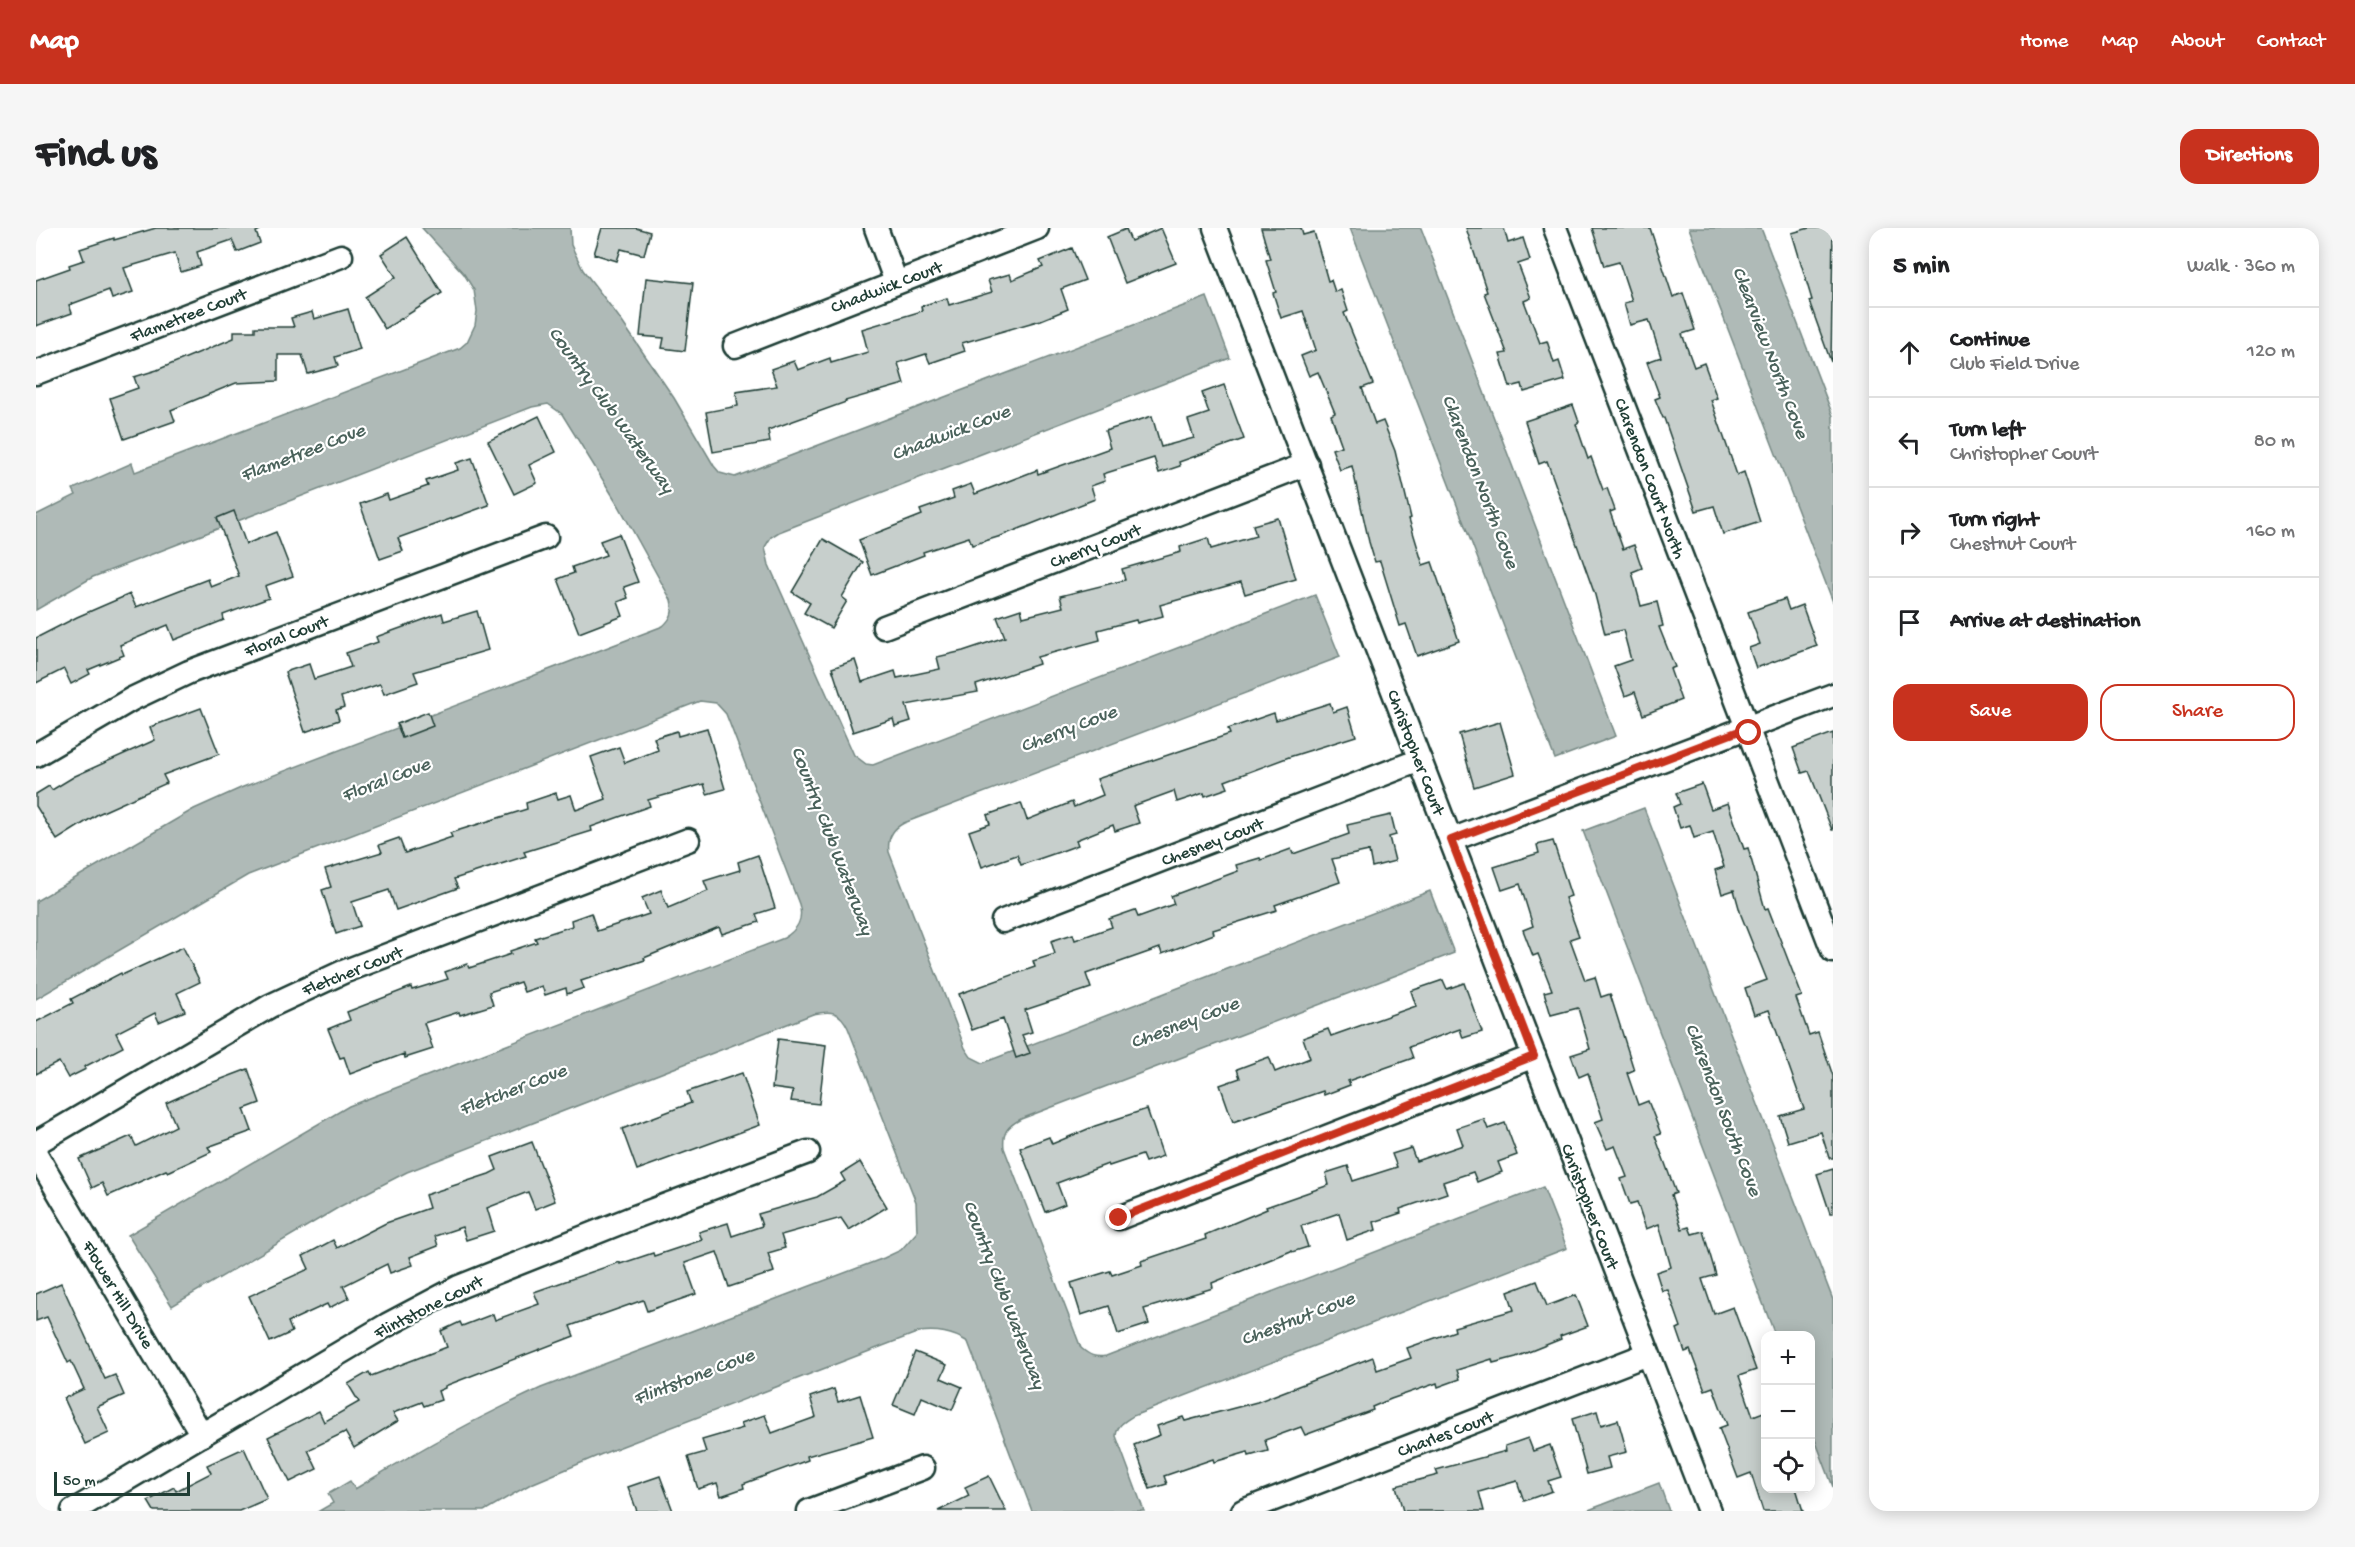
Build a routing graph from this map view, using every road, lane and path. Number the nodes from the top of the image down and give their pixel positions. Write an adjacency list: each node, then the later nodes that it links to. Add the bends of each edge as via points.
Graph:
1 (876, 228): 6 (street)
2 (1037, 228): 6 (street, Chadwick Court)
3 (1215, 228): 9 (street, Christopher Court)
4 (1555, 228): 13 (street, Clarendon Court North)
5 (340, 256): 8 (street, Flametree Court)
6 (896, 282): 7 (street, Chadwick Court)
7 (735, 346)
8 (36, 373)
9 (1307, 464): 11 (street, Cherry Court); 15 (street, Christopher Court)
10 (546, 537): 14 (street, Floral Court, via 189,672 132,699)
11 (884, 627)
12 (1833, 695): 13 (street)
13 (1747, 728): 17 (street); 19 (street, Clarendon Court North)
14 (36, 755)
15 (1420, 760): 17 (street, Christopher Court); 18 (street, Chesney Court)
16 (688, 840): 21 (street, Fletcher Court, via 299,992)
17 (1451, 840): 20 (street, Christopher Court)
18 (1003, 921)
19 (1833, 951)
20 (1534, 1056): 24 (street); 25 (street, Christopher Court)
21 (36, 1143)
22 (808, 1152): 26 (street, Flintstone Court, via 632,1218 437,1298)
23 (36, 1154): 26 (street, Flower Hill Drive)
24 (1119, 1218)
25 (1648, 1354): 30 (street, Charles Court); 31 (street, Christopher Court)
26 (202, 1435): 28 (street, Flintstone Court)
27 (923, 1468): 29 (street)
28 (73, 1511)
29 (809, 1511)
30 (1243, 1511)
31 (1709, 1511)

